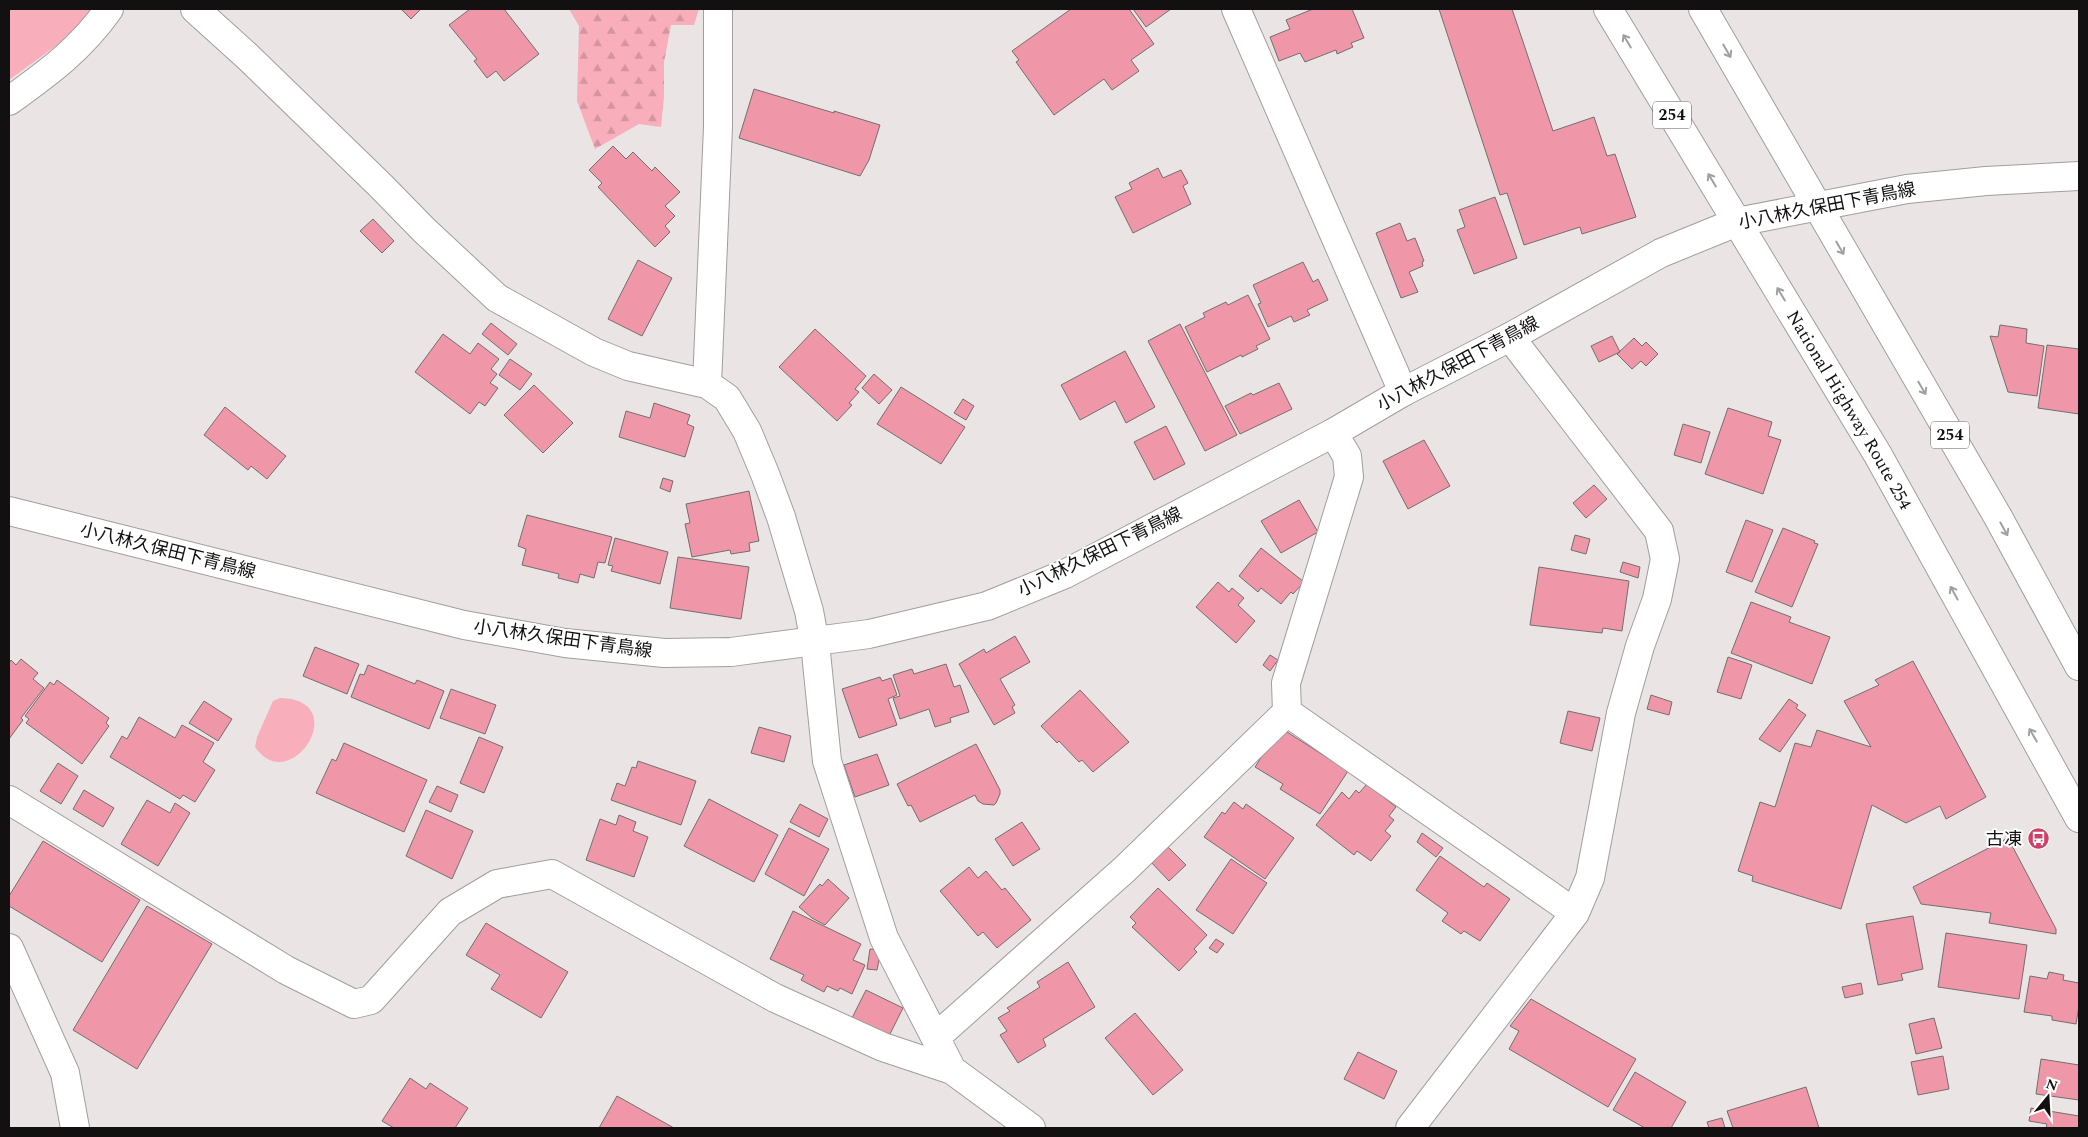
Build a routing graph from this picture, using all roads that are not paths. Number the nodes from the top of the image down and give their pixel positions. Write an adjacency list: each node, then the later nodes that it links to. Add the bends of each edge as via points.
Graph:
1 (109, 9): 7 (main road, via 93,32 54,69)
2 (194, 9): 12 (main road, via 247,56 497,298 594,352 628,366)
3 (718, 9): 12 (main road, via 718,127)
4 (1236, 9): 13 (main road)
5 (1608, 9): 10 (main road, National Highway Route 254 / 254, one-way to 5)
6 (1703, 9): 9 (main road, 254, one-way to 9)
7 (9, 102)
8 (2079, 176): 9 (main road, 小八林久保田下青鳥線, via 1966,183)
9 (1816, 206): 10 (main road, 小八林久保田下青鳥線); 17 (main road, 254, one-way to 17, via 1998,517)
10 (1737, 222): 11 (main road, 小八林久保田下青鳥線, via 1661,253); 20 (main road, National Highway Route 254 / 254, one-way to 10, via 1878,456)
11 (1510, 337): 13 (main road, 小八林久保田下青鳥線); 21 (main road, via 1659,531 1665,559 1657,599 1621,713 1590,878)
12 (707, 384): 16 (main road, via 727,398 747,431 781,517 809,611)
13 (1402, 392): 14 (main road, 小八林久保田下青鳥線)
14 (1333, 433): 16 (main road, 小八林久保田下青鳥線, via 1065,574 987,606 869,634); 18 (main road, via 1346,456 1349,477 1286,683)
15 (9, 511): 16 (main road, 小八林久保田下青鳥線, via 464,625 565,643 664,654 731,652)
16 (815, 643): 23 (main road, via 827,761 884,938)
17 (2079, 666)
18 (1287, 712): 21 (main road); 23 (main road, via 1125,869)
19 (9, 800): 24 (main road, via 286,970 354,1004 372,1000 450,912 497,884 552,874 775,998 883,1047)
20 (2079, 818)
21 (1575, 912): 27 (main road)
22 (9, 948): 25 (main road, via 65,1073)
23 (936, 1037): 24 (main road)
24 (952, 1070): 26 (main road)
25 (76, 1128)
26 (1030, 1128)
27 (1410, 1128)

